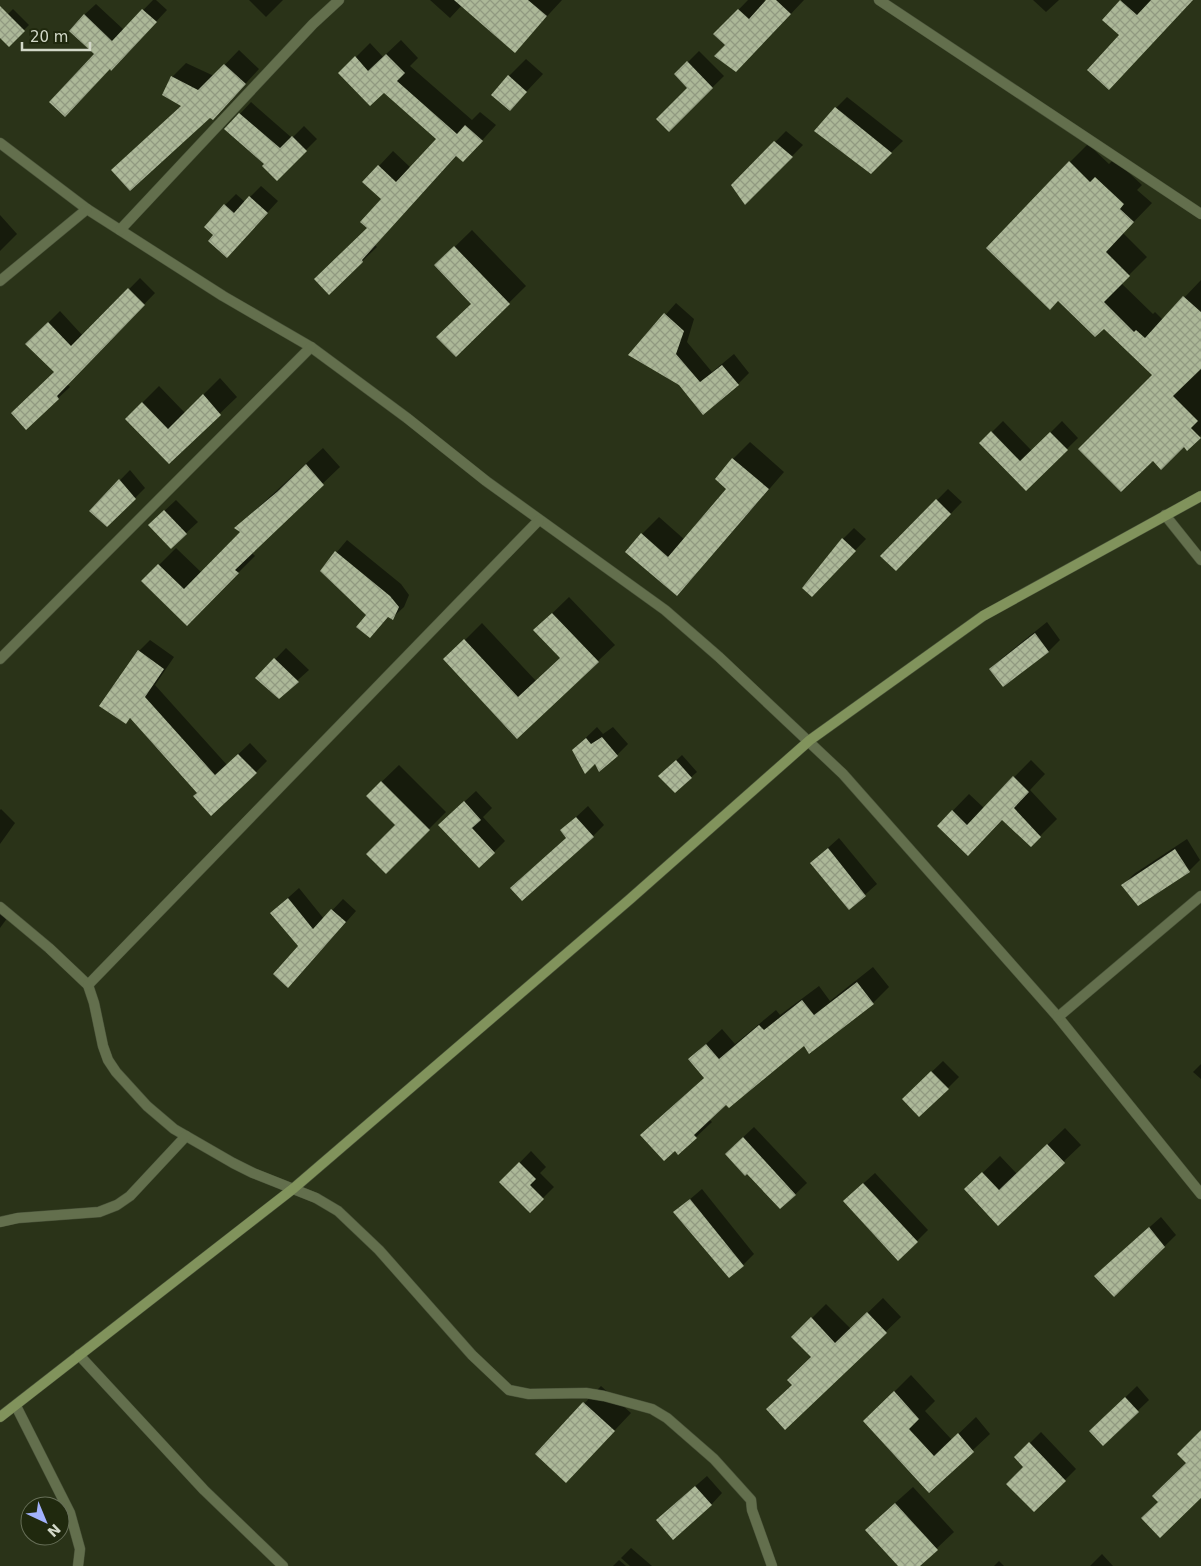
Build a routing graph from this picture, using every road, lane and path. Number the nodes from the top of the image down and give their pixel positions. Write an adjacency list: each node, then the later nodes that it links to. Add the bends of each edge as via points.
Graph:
1 (339, 0): 6 (street)
2 (879, 0): 5 (street)
3 (0, 143): 4 (street)
4 (87, 209): 6 (street); 7 (street)
5 (1201, 214)
6 (120, 230): 8 (street)
7 (0, 281)
8 (311, 348): 11 (street); 13 (street)
9 (1201, 496): 10 (street)
10 (1165, 515): 12 (street); 14 (street, via 983,616)
11 (539, 520): 14 (street, via 665,610); 17 (street)
12 (1201, 560)
13 (0, 659)
14 (810, 740): 18 (street); 20 (street)
15 (1201, 896): 18 (street)
16 (0, 907): 17 (street)
17 (88, 985): 19 (street, via 108,1060 147,1106)
18 (1058, 1017): 21 (street)
19 (186, 1136): 20 (street, via 233,1163); 22 (street, via 130,1196 117,1205 99,1212)
20 (294, 1188): 23 (street); 28 (street, via 338,1211 379,1250 472,1355 509,1390 529,1394 586,1393 604,1396 652,1409 667,1418 714,1459 751,1500)
21 (1201, 1194)
22 (0, 1222)
23 (79, 1355): 24 (street); 27 (street, via 198,1483)
24 (16, 1406): 25 (street); 26 (street, via 70,1513 80,1549)
25 (0, 1418)
26 (78, 1566)
27 (284, 1566)
28 (772, 1566)

